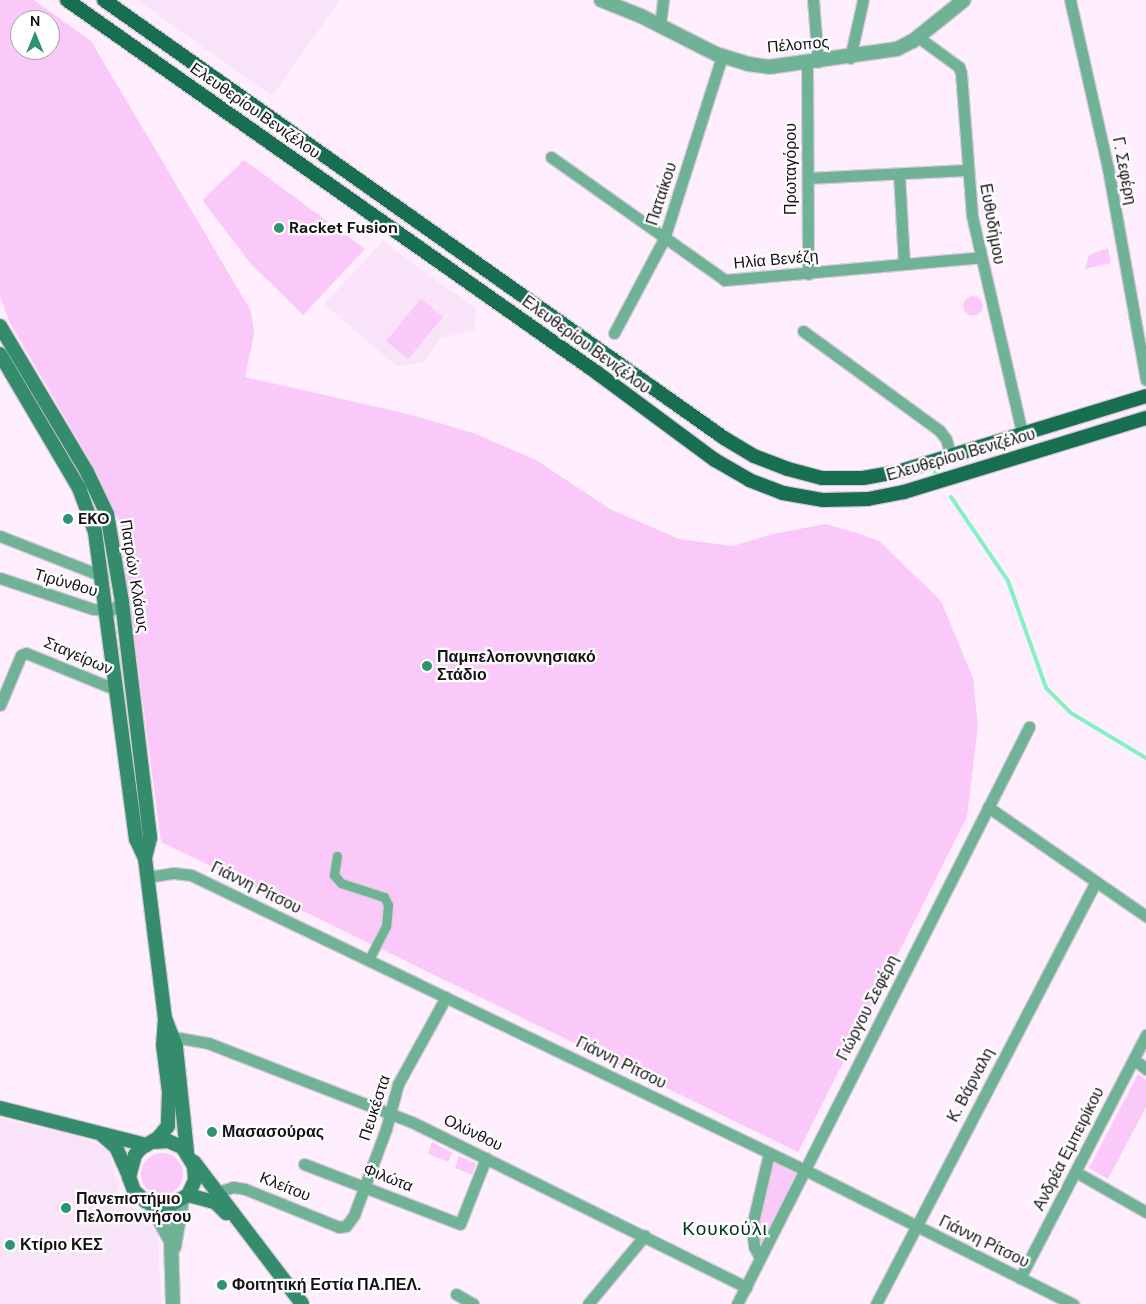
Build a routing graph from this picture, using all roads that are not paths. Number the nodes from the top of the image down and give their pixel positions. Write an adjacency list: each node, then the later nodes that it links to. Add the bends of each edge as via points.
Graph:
1 (67, 0): 28 (main road, Ελευθερίου Βενιζέλου, via 596,372 715,460 749,480 783,492 823,500 868,499 904,492)
2 (104, 0): 30 (main road, Ελευθερίου Βενιζέλου, via 645,383 754,456 822,478 863,478)
3 (601, 0): 9 (street, Πέλοπος)
4 (663, 0): 9 (street)
5 (813, 0): 13 (street, Πρωταγόρου)
6 (863, 0): 12 (street)
7 (964, 0): 10 (street, Πέλοπος)
8 (1070, 0): 26 (street, Γ. Σεφέρη, via 1108,169)
9 (660, 25): 11 (street, Πέλοπος)
10 (918, 37): 12 (street, Πέλοπος, via 897,49); 15 (street, Ευθυδήμου, via 960,69)
11 (722, 56): 13 (street, Πέλοπος, via 758,66); 18 (street, Παταίκου)
12 (850, 58): 13 (street, Πέλοπος)
13 (813, 63): 17 (street, Πρωταγόρου)
14 (551, 157): 18 (street, Ηλία Βενέζη)
15 (966, 170): 16 (street); 19 (street, Ευθυδήμου)
16 (899, 174): 17 (street); 20 (street)
17 (808, 178): 21 (street, Πρωταγόρου)
18 (664, 239): 21 (street, Ηλία Βενέζη, via 725,280); 24 (street, Παταίκου)
19 (981, 258): 20 (street, Ηλία Βενέζη); 29 (street, Ευθυδήμου)
20 (904, 264): 21 (street, Ηλία Βενέζη)
21 (808, 274)
22 (0, 326): 34 (main road, Πατρών Κλάους, via 100,496 108,520)
23 (804, 331): 30 (street, via 939,430 946,439)
24 (614, 333)
25 (0, 354): 32 (main road, Πατρών Κλάους, via 85,499)
26 (1146, 380)
27 (1146, 396): 29 (main road, Ελευθερίου Βενιζέλου)
28 (1146, 418)
29 (1022, 433): 30 (main road, Ελευθερίου Βενιζέλου)
30 (951, 456)
31 (0, 536): 32 (street)
32 (102, 576): 35 (main road, Πατρών Κλάους)
33 (0, 578): 35 (street, Τιρύνθου, via 58,599)
34 (122, 602): 35 (street, Τιρύνθου); 41 (main road, Πατρών Κλάους, via 150,838)
35 (108, 610): 36 (main road, Πατρών Κλάους)
36 (117, 690): 37 (street, Σταγείρων, via 26,653 21,654); 41 (main road, Πατρών Κλάους, via 136,838)
37 (0, 705)
38 (1029, 727): 39 (street, Γιώργου Σεφέρη)
39 (988, 808): 43 (street); 60 (street, Γιώργου Σεφέρη)
40 (337, 856): 45 (street, via 334,875 341,883 384,897 388,905 386,926)
41 (145, 858): 42 (main road, Πατρών Κλάους)
42 (148, 877): 45 (street, Γιάννη Ρίτσου, via 174,873 191,875); 47 (main road, Πατρών Κλάους)
43 (1096, 882): 44 (street); 68 (street, Κ. Βάρναλη)
44 (1146, 916)
45 (369, 960): 46 (street, Γιάννη Ρίτσου)
46 (446, 997): 53 (street, Πευκέστα, via 398,1084); 56 (street, Γιάννη Ρίτσου)
47 (165, 1018): 49 (main road); 55 (main road, via 163,1045 170,1114 166,1128)
48 (1146, 1034): 50 (street, Ανδρέα Εμπειρίκου)
49 (174, 1038): 53 (street, Ολύνθου, via 208,1043); 57 (main road)
50 (1134, 1059): 51 (street); 61 (street, Ανδρέα Εμπειρίκου)
51 (1146, 1068)
52 (0, 1108): 54 (main road)
53 (390, 1114): 58 (street, Ολύνθου); 63 (street, Πευκέστα)
54 (93, 1130): 55 (main road); 62 (main road, via 116,1147)
55 (149, 1143): 57 (main road, via 175,1143); 62 (main road, via 131,1162)
56 (768, 1153): 60 (street, Γιάννη Ρίτσου); 73 (street, via 752,1226 754,1246)
57 (190, 1156): 64 (main road); 65 (main road, via 195,1180)
58 (486, 1158): 63 (street, Φιλώτα, via 460,1224); 71 (street, Ολύνθου)
59 (304, 1164): 63 (street, Φιλώτα)
60 (804, 1170): 68 (street, Γιάννη Ρίτσου); 73 (street, Γιώργου Σεφέρη)
61 (1076, 1172): 67 (street); 74 (street, Ανδρέα Εμπειρίκου)
62 (129, 1177): 66 (main road, via 139,1197)
63 (364, 1187): 69 (street, Πευκέστα, via 351,1221)
64 (217, 1192): 69 (street, Κλείτου, via 233,1187 245,1189); 70 (main road)
65 (185, 1197): 66 (main road, via 170,1205); 70 (main road, via 215,1202); 72 (street)
66 (151, 1204): 72 (street, via 168,1232)
67 (1146, 1212)
68 (915, 1225): 74 (street, Γιάννη Ρίτσου); 82 (street, Κ. Βάρναλη)
69 (339, 1227)
70 (245, 1231): 78 (main road)
71 (645, 1234): 75 (street, Ολύνθου); 80 (street)
72 (173, 1253): 77 (street)
73 (760, 1258): 75 (street, Γιώργου Σεφέρη)
74 (1020, 1278): 83 (street, Γιάννη Ρίτσου)
75 (746, 1287): 81 (street, Γιώργου Σεφέρη)
76 (456, 1294): 79 (street)
77 (173, 1304)
78 (302, 1304)
79 (473, 1304)
80 (588, 1304)
81 (737, 1304)
82 (876, 1304)
83 (1073, 1304)

